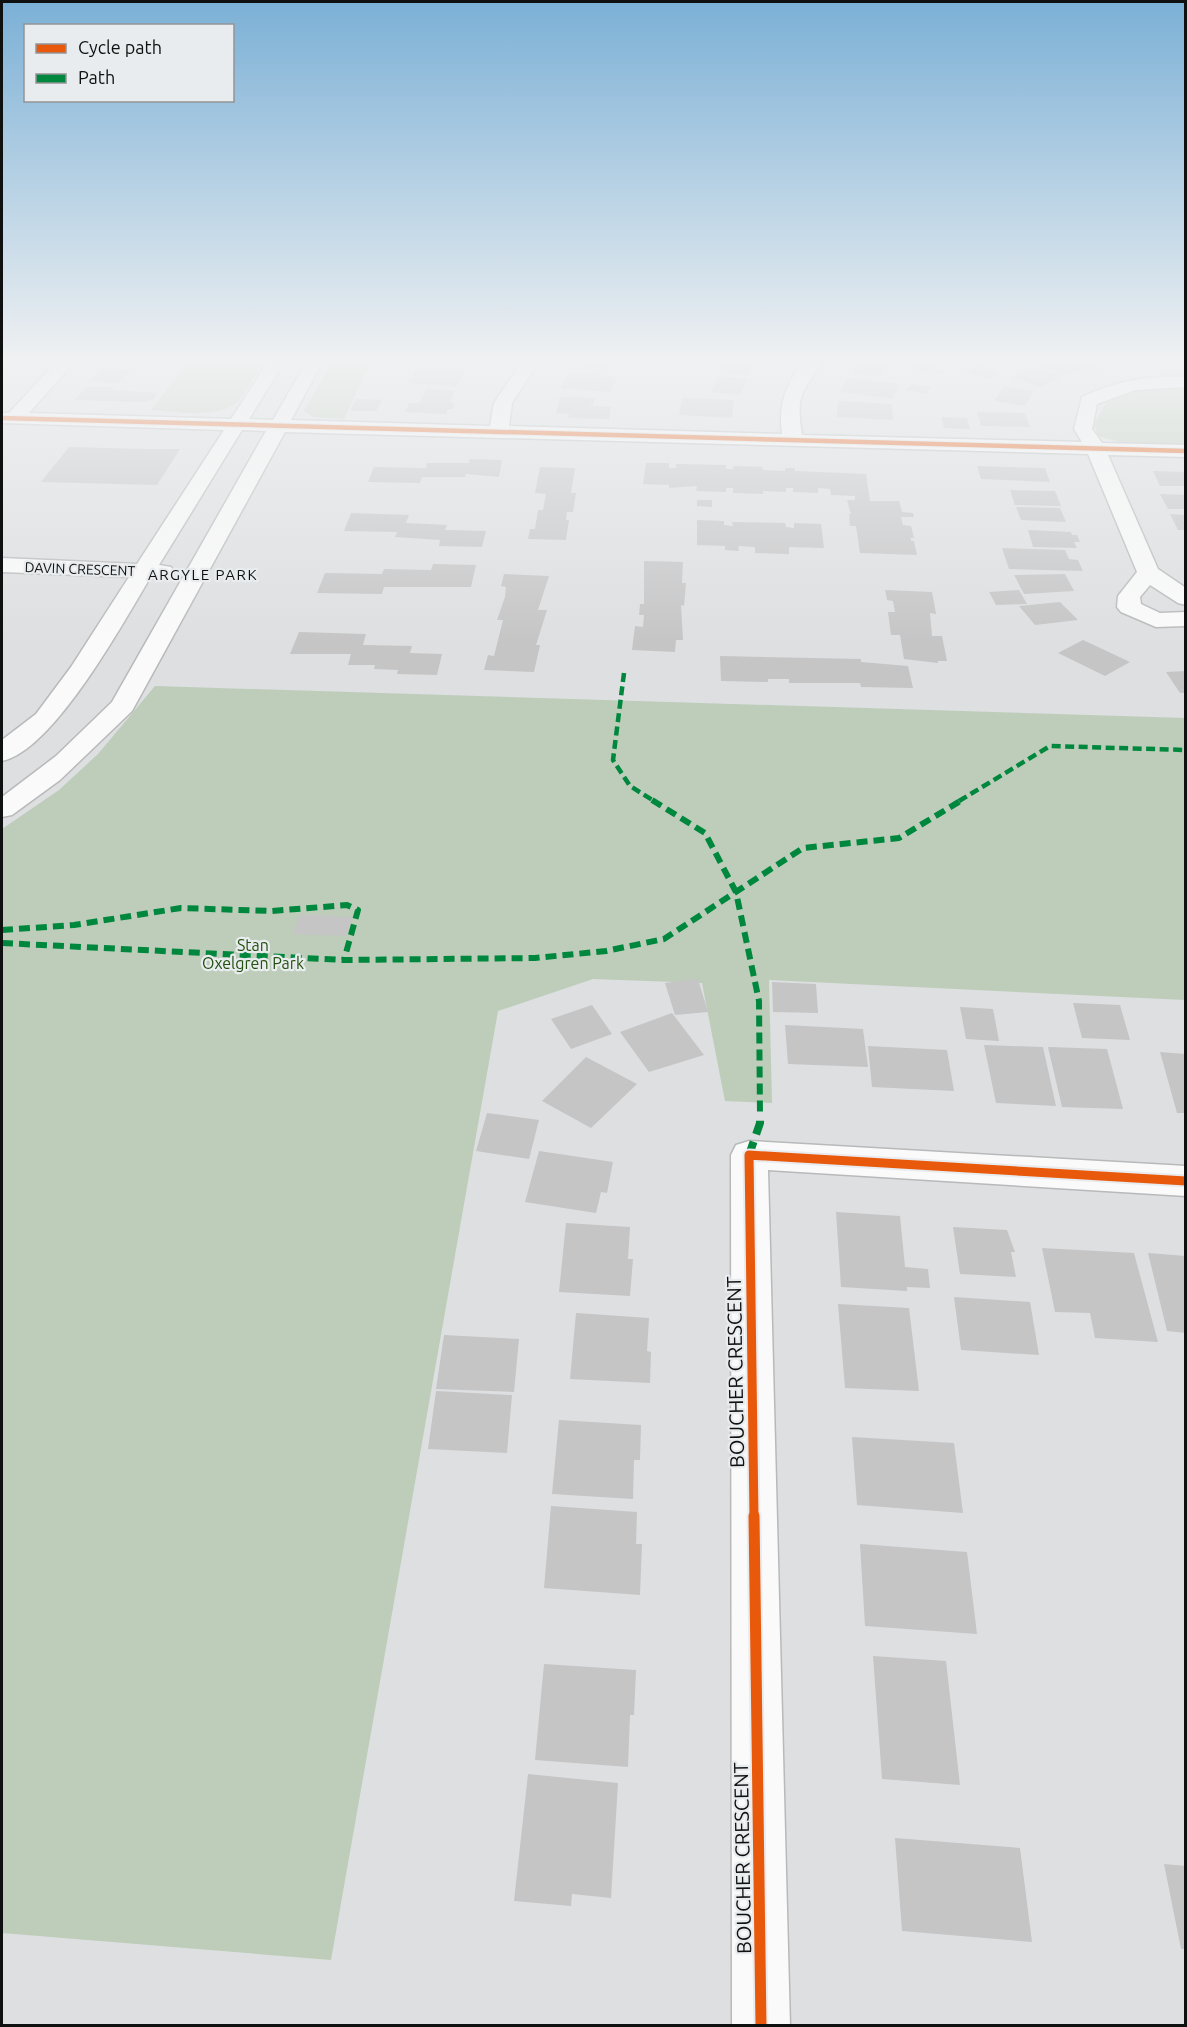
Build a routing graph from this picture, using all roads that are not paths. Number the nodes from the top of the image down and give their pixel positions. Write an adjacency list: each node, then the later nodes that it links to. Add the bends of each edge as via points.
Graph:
1 (218, 454): 5 (street)
2 (262, 454): 6 (street)
3 (1098, 454): 7 (street)
4 (2, 565): 5 (street, DAVIN CRESCENT)
5 (146, 571): 6 (street, DAVIN CRESCENT); 10 (street, via 45,719)
6 (195, 573): 11 (street, via 123,706 82,749)
7 (1148, 573): 8 (street); 9 (street, via 1129,596 1130,607 1156,620)
8 (1185, 598)
9 (1185, 619)
10 (2, 753)
11 (2, 809)
12 (1185, 1181): 13 (street, BOUCHER CRESCENT, via 749,1155)
13 (761, 2025)

